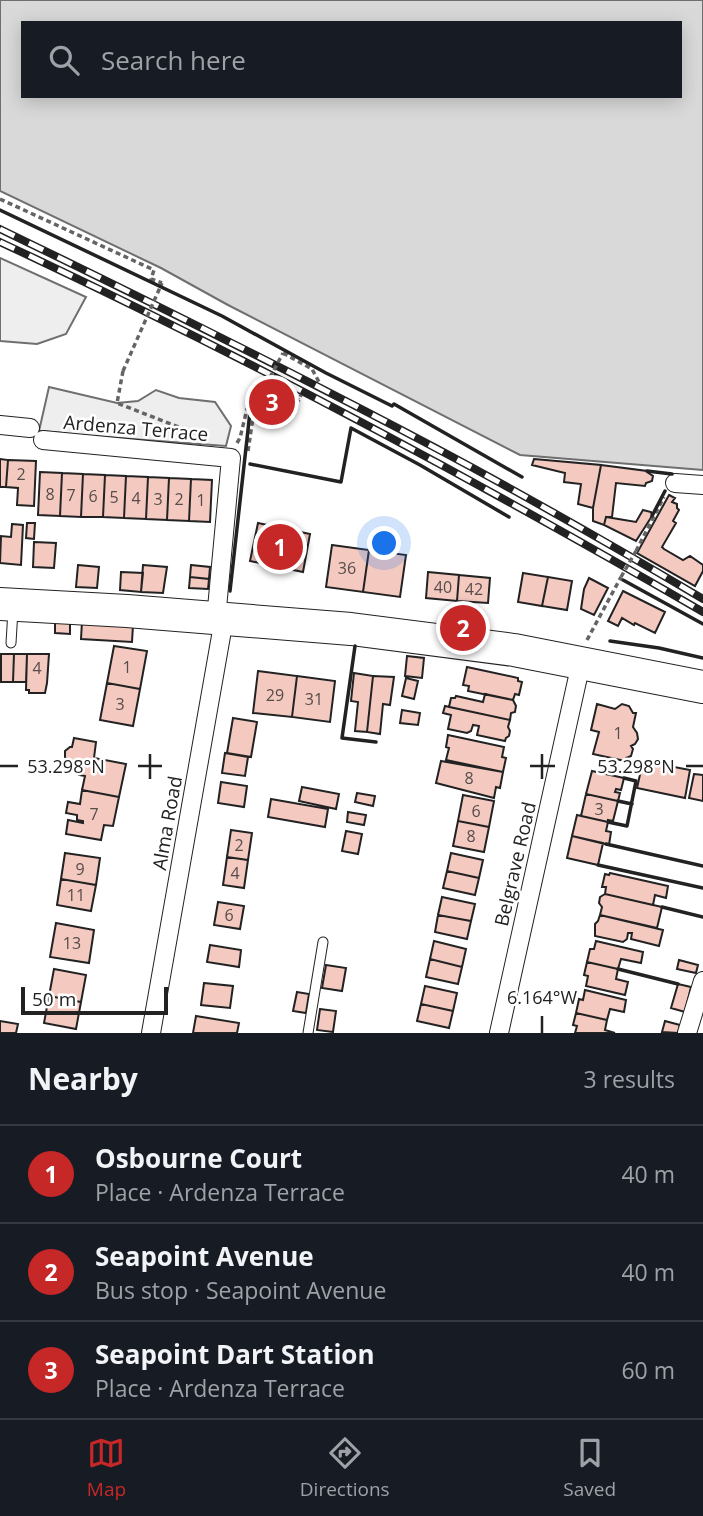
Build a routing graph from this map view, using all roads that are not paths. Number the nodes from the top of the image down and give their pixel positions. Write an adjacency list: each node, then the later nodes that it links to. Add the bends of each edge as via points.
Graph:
1 (0, 425): 5 (street, Ardenza Terrace, via 36,434 233,452)
2 (675, 483): 3 (street)
3 (703, 485)
4 (7, 605): 5 (highway); 6 (lane)
5 (220, 619): 7 (highway); 11 (street, Alma Road)
6 (11, 643)
7 (582, 656): 8 (highway); 13 (street, Belgrave Road)
8 (703, 687)
9 (323, 942): 12 (lane)
10 (703, 981): 14 (street)
11 (151, 1033)
12 (308, 1033)
13 (499, 1033)
14 (687, 1033)

